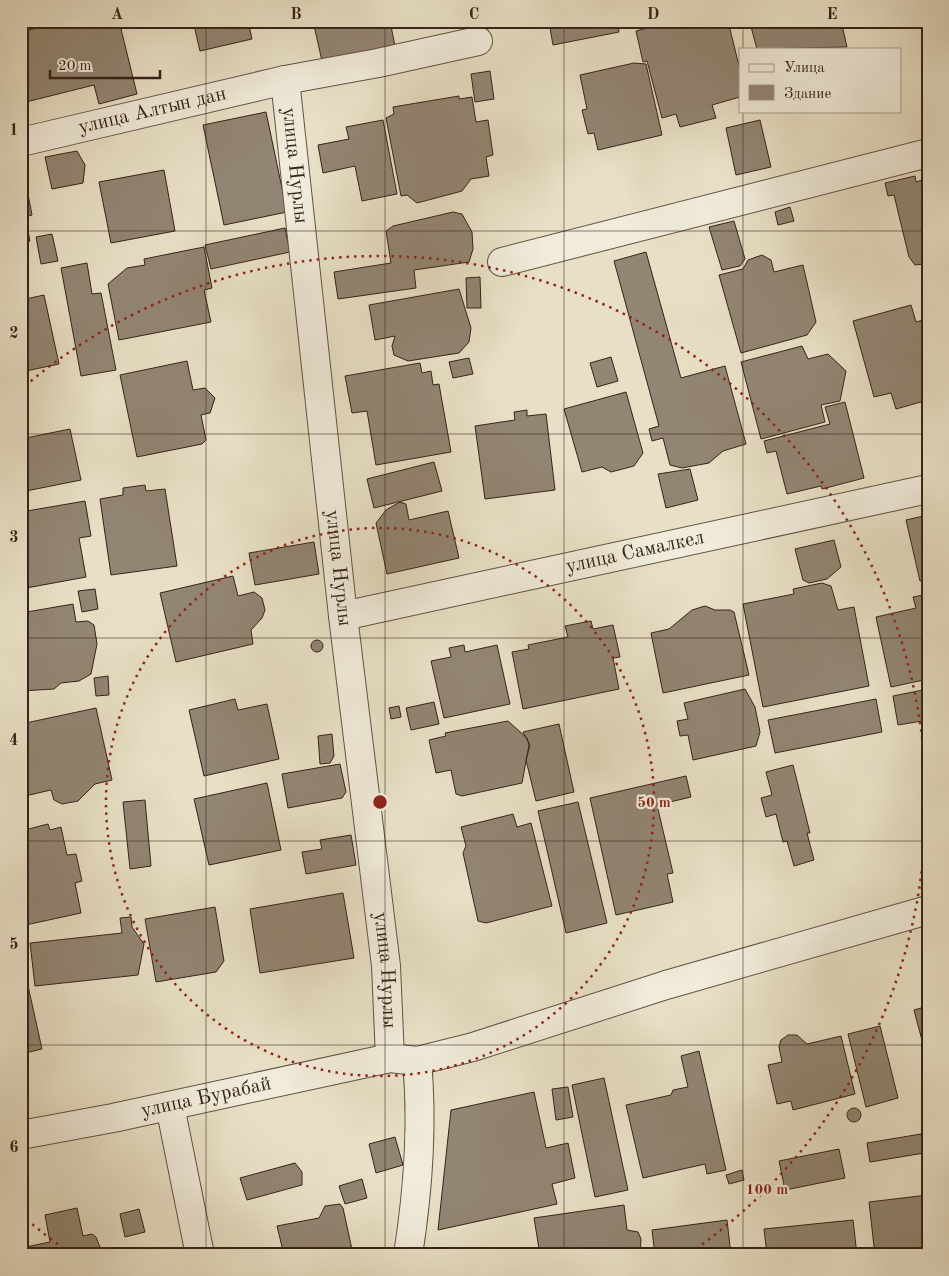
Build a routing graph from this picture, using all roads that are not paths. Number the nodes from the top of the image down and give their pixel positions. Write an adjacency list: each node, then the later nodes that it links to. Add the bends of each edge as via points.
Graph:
1 (478, 41): 2 (street, улица Алтын дан)
2 (285, 80): 3 (street, улица Алтын дан); 7 (street, улица Нурлы)
3 (21, 142)
4 (928, 153): 5 (street)
5 (502, 262)
6 (928, 489): 7 (street, улица Самалкел)
7 (343, 616): 9 (street, улица Нурлы, via 386,966)
8 (928, 910): 10 (street)
9 (390, 1058): 10 (street, улица Бурабай); 11 (street, улица Бурабай)
10 (417, 1061): 14 (street, via 421,1101 414,1218)
11 (170, 1106): 12 (street, улица Бурабай); 13 (street)
12 (21, 1135)
13 (200, 1255)
14 (408, 1255)

